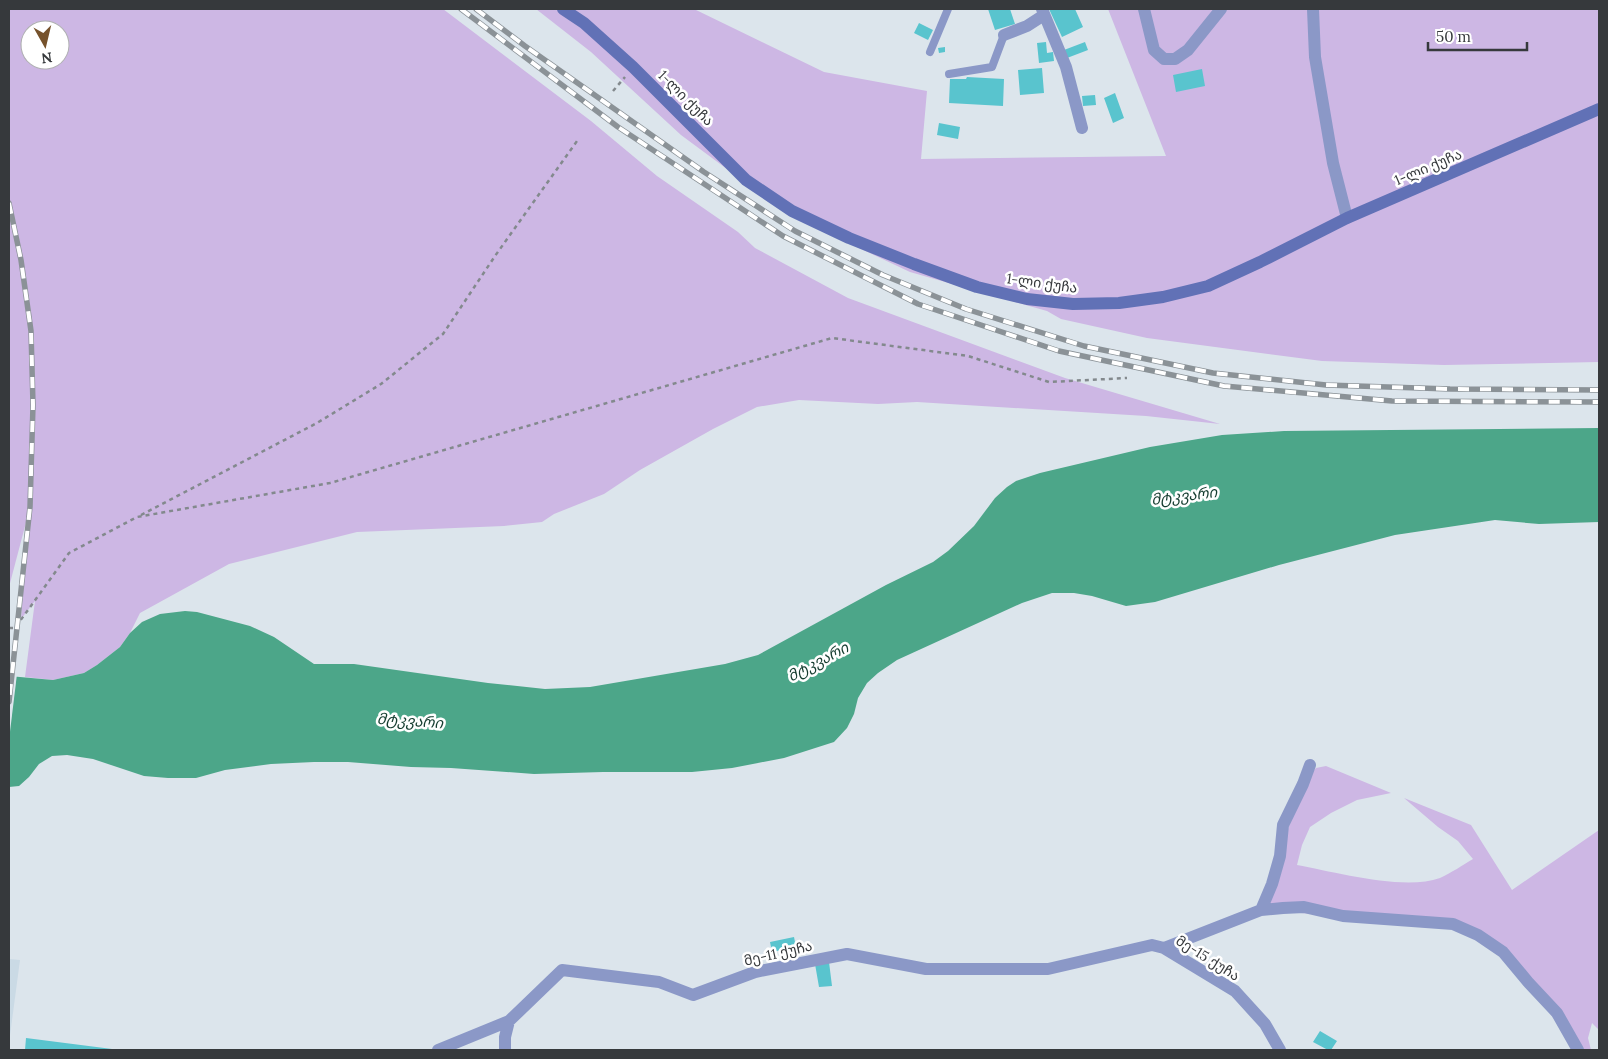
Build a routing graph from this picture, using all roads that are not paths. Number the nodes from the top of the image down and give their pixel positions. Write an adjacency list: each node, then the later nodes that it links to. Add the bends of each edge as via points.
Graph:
1 (563, 9): 12 (main road, 1-ლი ქუჩა, via 633,67 746,180 792,211 849,238 977,287 1027,299 1073,304 1118,303 1172,295 1208,286)
2 (948, 9): 8 (lane)
3 (1144, 9): 4 (street, via 1154,50 1164,59 1175,59 1188,50)
4 (1221, 9)
5 (1313, 9): 12 (street, via 1315,57 1333,163)
6 (1043, 12): 7 (street, via 1026,26); 11 (street, via 1066,67)
7 (1004, 35): 9 (lane, via 992,68)
8 (930, 52)
9 (949, 74)
10 (1599, 109): 12 (main road, 1-ლი ქუჩა)
11 (1082, 128)
12 (1347, 218)
13 (1310, 765): 14 (street, via 1282,825 1280,856)
14 (1261, 910): 15 (street); 20 (street, via 1304,907 1343,916 1454,924 1503,952 1557,1012)
15 (1158, 946): 16 (street, მე-11 ქუჩა, via 1048,969 926,969 847,954 755,972 693,995 659,982 562,970); 19 (street, მე-15 ქუჩა, via 1235,991 1265,1024)
16 (509, 1021): 17 (street, მე-11 ქუჩა); 18 (street)
17 (438, 1050)
18 (505, 1050)
19 (1280, 1050)
20 (1578, 1050)

